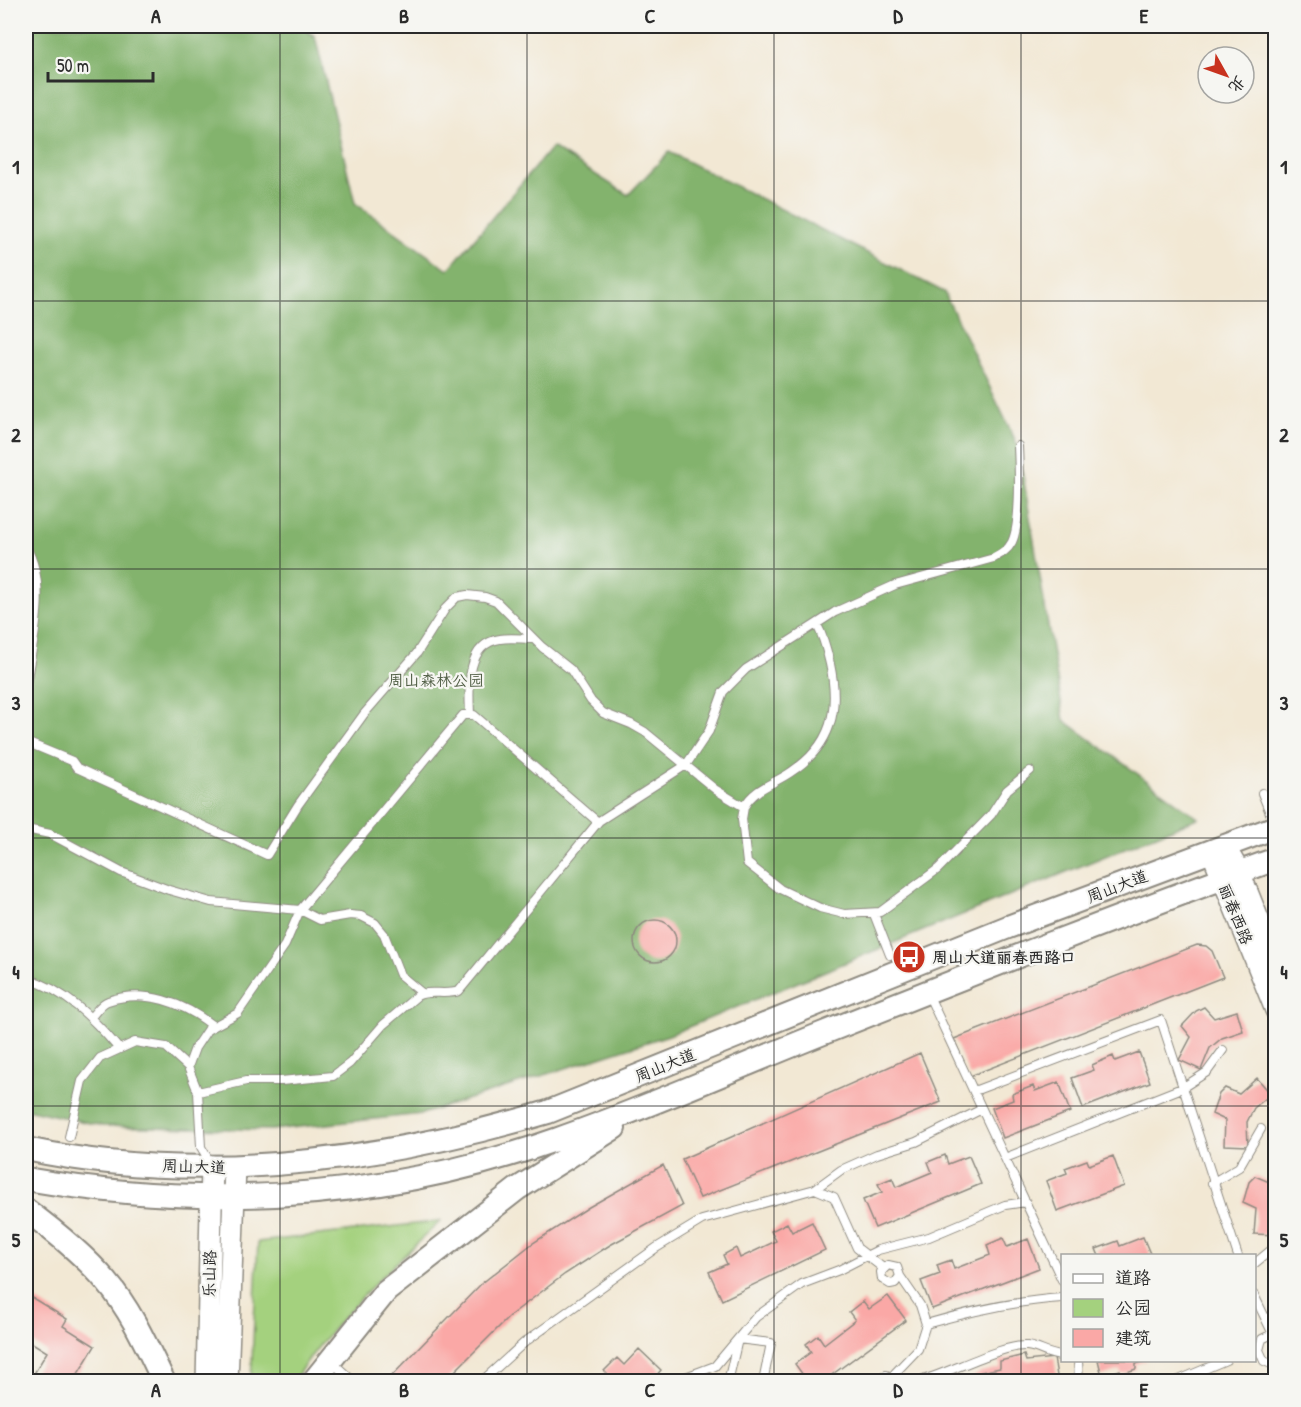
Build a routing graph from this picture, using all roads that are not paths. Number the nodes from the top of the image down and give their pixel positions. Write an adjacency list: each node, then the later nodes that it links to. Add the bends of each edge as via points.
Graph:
1 (1018, 446): 3 (lane, via 1015,531 1004,552 896,585 835,612)
2 (26, 547): 5 (lane, via 37,579 37,614)
3 (817, 625): 8 (lane, via 763,657 733,681 723,692 709,731); 11 (lane, via 836,697 831,725 807,758 749,797)
4 (533, 639): 6 (lane, via 487,642 474,657 469,682); 7 (lane, via 496,601 457,597 417,653 332,755 267,855); 8 (lane, via 571,670 603,713 638,728)
5 (26, 685)
6 (470, 714): 12 (lane); 18 (lane, via 463,715)
7 (26, 742)
8 (686, 765): 11 (lane); 12 (lane)
9 (1030, 771): 19 (lane, via 1007,790 991,814 938,869)
10 (1262, 793): 13 (lane)
11 (744, 807): 19 (lane, via 747,863 760,874 795,898 820,908 844,914)
12 (598, 822): 24 (lane, via 459,991)
13 (1273, 822): 15 (main road, 周山大道)
14 (26, 829): 18 (lane, via 51,834 121,872 169,890 211,902)
15 (1218, 848): 17 (main road, 丽春西路); 41 (main road, 周山大道, via 1008,927 548,1112 471,1135 396,1149 318,1161)
16 (1275, 859): 17 (main road, 周山大道)
17 (1231, 875): 21 (main road, 丽春西路); 23 (main road, 周山大道); 25 (main road, 丽春西路)
18 (300, 910): 24 (lane, via 320,920 350,915 375,923 384,934 400,975); 27 (lane, via 285,945 238,1013)
19 (874, 914): 20 (lane)
20 (890, 955)
21 (1275, 964)
22 (26, 978): 26 (lane, via 45,984)
23 (927, 991): 32 (lane); 34 (main road, 周山大道)
24 (422, 993): 33 (lane, via 383,1025 350,1063 333,1076 246,1081)
25 (1275, 1010)
26 (91, 1017): 27 (lane, via 106,1002 139,996 174,1002); 28 (lane)
27 (213, 1026): 30 (lane, via 195,1048)
28 (119, 1049): 30 (lane, via 135,1042 166,1047); 37 (lane, via 100,1058 82,1081)
29 (1223, 1050): 31 (lane, via 1207,1072)
30 (188, 1067): 33 (lane)
31 (1182, 1088): 32 (lane, via 1161,1020); 39 (lane); 43 (lane)
32 (974, 1091): 35 (lane)
33 (198, 1092): 40 (lane, via 201,1147)
34 (662, 1098): 46 (main road, 周山大道, via 558,1140 467,1166 321,1193); 63 (main road, via 517,1189 386,1291)
35 (982, 1109): 39 (lane); 44 (lane, via 916,1142 841,1170)
36 (1261, 1129): 43 (lane, via 1239,1167)
37 (69, 1137)
38 (26, 1149): 40 (main road, 周山大道, via 98,1161)
39 (1005, 1158): 47 (lane)
40 (212, 1166): 41 (main road, 周山大道); 45 (main road, 乐山路)
41 (235, 1167): 46 (main road, 乐山路)
42 (26, 1179): 45 (main road, 周山大道, via 95,1190)
43 (1212, 1183): 50 (lane)
44 (815, 1189): 51 (lane, via 834,1197 851,1238); 73 (lane, via 702,1220 656,1248 525,1342)
45 (212, 1197): 46 (main road, 周山大道); 69 (main road, 乐山路)
46 (234, 1198): 70 (main road, 乐山路)
47 (1026, 1202): 51 (lane, via 1005,1205 929,1237 897,1244); 55 (lane)
48 (26, 1210): 68 (main road, via 106,1281 140,1330)
49 (1275, 1246): 52 (lane)
50 (1237, 1254)
51 (866, 1257): 53 (lane); 60 (lane, via 783,1296 756,1317)
52 (1256, 1262)
53 (883, 1268): 54 (lane, via 895,1265); 54 (lane, via 881,1276 887,1283 895,1283)
54 (900, 1276): 58 (lane, via 920,1305)
55 (1061, 1278)
56 (1061, 1298): 58 (lane, via 1025,1300)
57 (1256, 1299): 59 (lane)
58 (926, 1324): 67 (lane, via 918,1349)
59 (1274, 1332): 61 (lane, via 1262,1339)
60 (738, 1339): 74 (lane, via 715,1366); 75 (lane); 76 (lane, via 771,1343)
61 (1257, 1348): 66 (lane, via 1264,1360)
62 (1061, 1356): 78 (lane, via 1027,1346 998,1352)
63 (330, 1360): 71 (main road); 72 (lane)
64 (1078, 1362): 79 (lane)
65 (1221, 1362): 80 (lane)
66 (1275, 1366)
67 (895, 1377): 77 (lane, via 882,1376)
68 (164, 1382)
69 (207, 1382)
70 (227, 1382)
71 (313, 1382)
72 (354, 1382)
73 (481, 1382)
74 (672, 1382)
75 (728, 1382)
76 (763, 1382)
77 (877, 1382)
78 (916, 1382)
79 (1079, 1382)
80 (1174, 1382)

